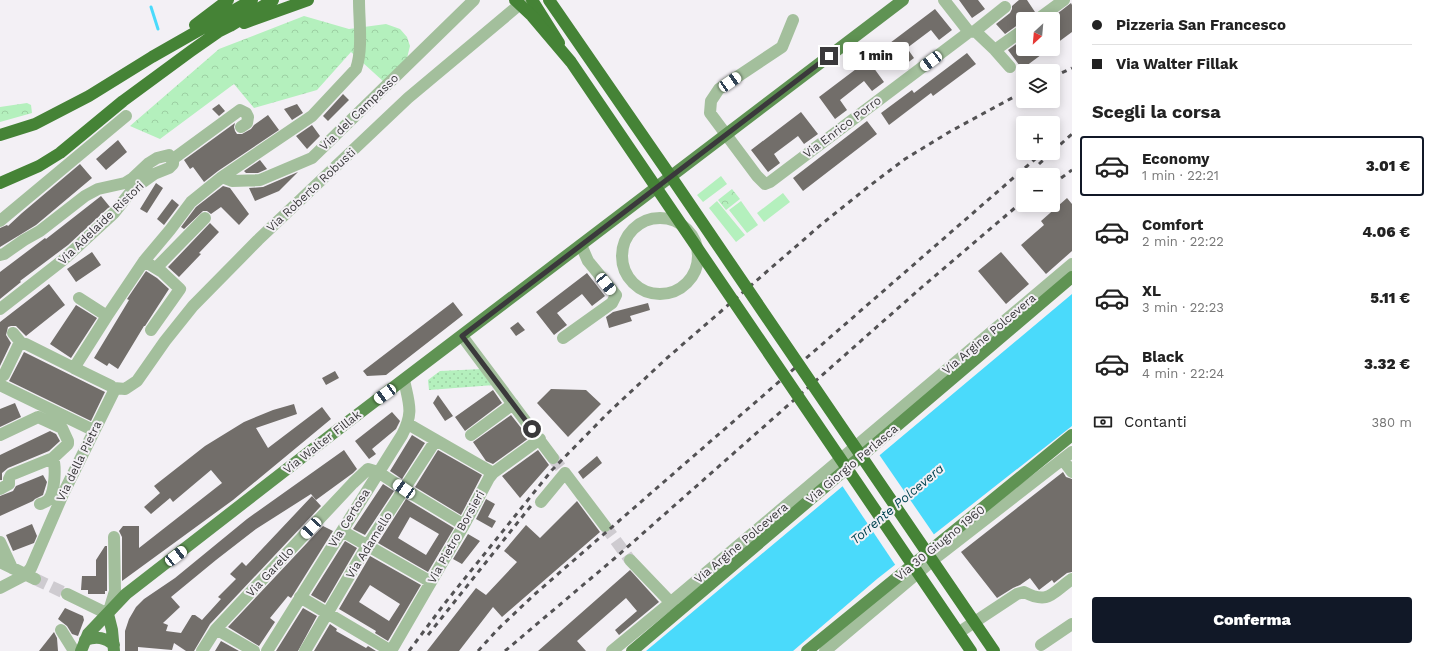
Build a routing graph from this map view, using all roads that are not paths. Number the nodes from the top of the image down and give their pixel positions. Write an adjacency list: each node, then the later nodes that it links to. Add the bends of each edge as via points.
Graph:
1 (228, 0): 21 (highway)
2 (252, 0): 21 (highway)
3 (273, 0): 17 (highway)
4 (308, 0): 17 (highway)
5 (359, 0): 29 (street, via 359,61 356,68 312,116)
6 (474, 0): 29 (street, Via del Campasso, via 312,158 260,180 232,181)
7 (515, 0): 22 (highway, bridge)
8 (525, 0): 53 (street, Via Roberto Robusti, via 408,98 258,240 193,306 164,341 137,381 125,389)
9 (532, 0): 22 (highway, bridge)
10 (549, 0): 110 (highway, bridge)
11 (903, 0): 27 (main road, Via Walter Fillak)
12 (944, 0): 18 (street)
13 (1064, 0): 15 (street)
14 (1005, 7): 18 (street)
15 (1048, 12)
16 (793, 20): 27 (street, via 782,47 719,89 711,101 710,114)
17 (230, 26): 30 (highway, via 150,80 60,153 39,166)
18 (972, 32): 20 (street); 27 (street, Via Enrico Porro, via 770,182 765,184 760,179)
19 (1016, 35): 20 (street)
20 (995, 50): 23 (street)
21 (152, 57): 26 (highway, via 89,96 35,124)
22 (571, 62): 109 (highway, bridge)
23 (1010, 67)
24 (126, 116): 33 (street)
25 (241, 127): 28 (street, via 246,123 248,116 240,110)
26 (0, 135)
27 (726, 135): 35 (main road, Via Walter Fillak)
28 (173, 159): 34 (street, Via Adelaide Ristori, via 169,155 157,158 129,181 85,196 40,231); 43 (street, Via Adelaide Ristori, via 173,164 168,168 154,174 133,189 114,213 63,260)
29 (222, 177): 37 (street, via 190,202)
30 (0, 183)
31 (95, 184): 34 (street, Via Adelaide Ristori, via 78,193)
32 (205, 218): 39 (street)
33 (0, 220)
34 (24, 240): 36 (street, Via Adelaide Ristori)
35 (582, 245): 47 (main road, Via Walter Fillak); 48 (street, via 588,261 616,296 612,303)
36 (0, 255)
37 (144, 261): 39 (street); 44 (street)
38 (1072, 264): 89 (street, Via Argine Polcevera)
39 (156, 268): 45 (street, via 180,289)
40 (1072, 277): 89 (main road, Via Giorgio Perlasca)
41 (655, 294): 41 (street, via 644,291 632,282 622,264 622,252 625,240 641,223 652,219 664,219 676,222 686,229 693,238 698,261 688,282 678,290 667,294)
42 (79, 298): 44 (street)
43 (0, 309)
44 (107, 316): 50 (street)
45 (151, 330)
46 (13, 333): 49 (street)
47 (462, 336): 52 (main road, Via Walter Fillak); 55 (street)
48 (563, 338)
49 (22, 344): 50 (street); 51 (street, via 18,346)
50 (74, 368): 53 (street)
51 (2, 380): 56 (street)
52 (404, 380): 57 (street, Via Certosa, via 410,407); 90 (main road, Via Walter Fillak, via 126,594)
53 (114, 389): 58 (street, Via della Pietra)
54 (0, 393): 56 (street)
55 (516, 407): 61 (street); 63 (street)
56 (39, 411): 58 (street); 59 (street); 65 (street, via 62,428 68,442)
57 (408, 424): 62 (street); 67 (street, Via Certosa)
58 (94, 430): 83 (street, Via della Pietra, via 63,494 31,568)
59 (0, 435)
60 (1072, 435): 107 (main road, Via 30 Giugno 1960)
61 (474, 436)
62 (436, 440): 69 (street); 71 (street, Via Adamello)
63 (540, 440): 66 (street); 69 (street, Via Pietro Borsieri)
64 (1067, 456): 68 (street); 108 (street, via 938,556)
65 (53, 458): 70 (street, via 11,475 10,483); 73 (street, via 53,492 48,500)
66 (554, 458)
67 (378, 472): 71 (street); 76 (street, Via Certosa); 94 (street, Via Garello, via 368,469 353,483)
68 (1072, 472)
69 (493, 473): 74 (street, Via Pietro Borsieri)
70 (4, 487)
71 (404, 489): 74 (street); 79 (street, Via Adamello)
72 (541, 502): 75 (street, via 565,473)
73 (40, 504)
74 (464, 525): 85 (street, Via Pietro Borsieri)
75 (605, 526)
76 (342, 531): 79 (street); 88 (street, Via Certosa)
77 (114, 536): 90 (street, via 114,591)
78 (0, 542): 82 (street)
79 (367, 546): 85 (street); 91 (street, Via Adamello)
80 (630, 560): 89 (street)
81 (0, 562): 82 (street)
82 (12, 568): 83 (street)
83 (30, 577): 86 (street)
84 (1072, 579): 93 (street, via 1050,597 1042,598 1024,592 1017,594)
85 (431, 582): 104 (street, Via Pietro Borsieri)
86 (0, 588)
87 (67, 594): 90 (street)
88 (300, 597): 91 (street); 102 (street, Via Certosa)
89 (675, 607): 105 (street, Via Argine Polcevera); 106 (main road, Via Giorgio Perlasca)
90 (108, 614): 97 (main road, Via Walter Fillak, via 95,626); 98 (main road)
91 (327, 614): 103 (street, Via Adamello); 104 (street)
92 (1072, 624): 96 (street)
93 (964, 628)
94 (216, 629): 100 (street, Via Garello); 101 (street)
95 (61, 630): 99 (street)
96 (1041, 645)
97 (83, 646): 98 (main road, via 91,638 102,638 108,640)
98 (114, 648)
99 (74, 651)
100 (202, 651)
101 (254, 651)
102 (267, 651)
103 (305, 651)
104 (391, 651)
105 (612, 651)
106 (632, 651)
107 (807, 651)
108 (825, 651)
109 (971, 651)
110 (994, 651)

